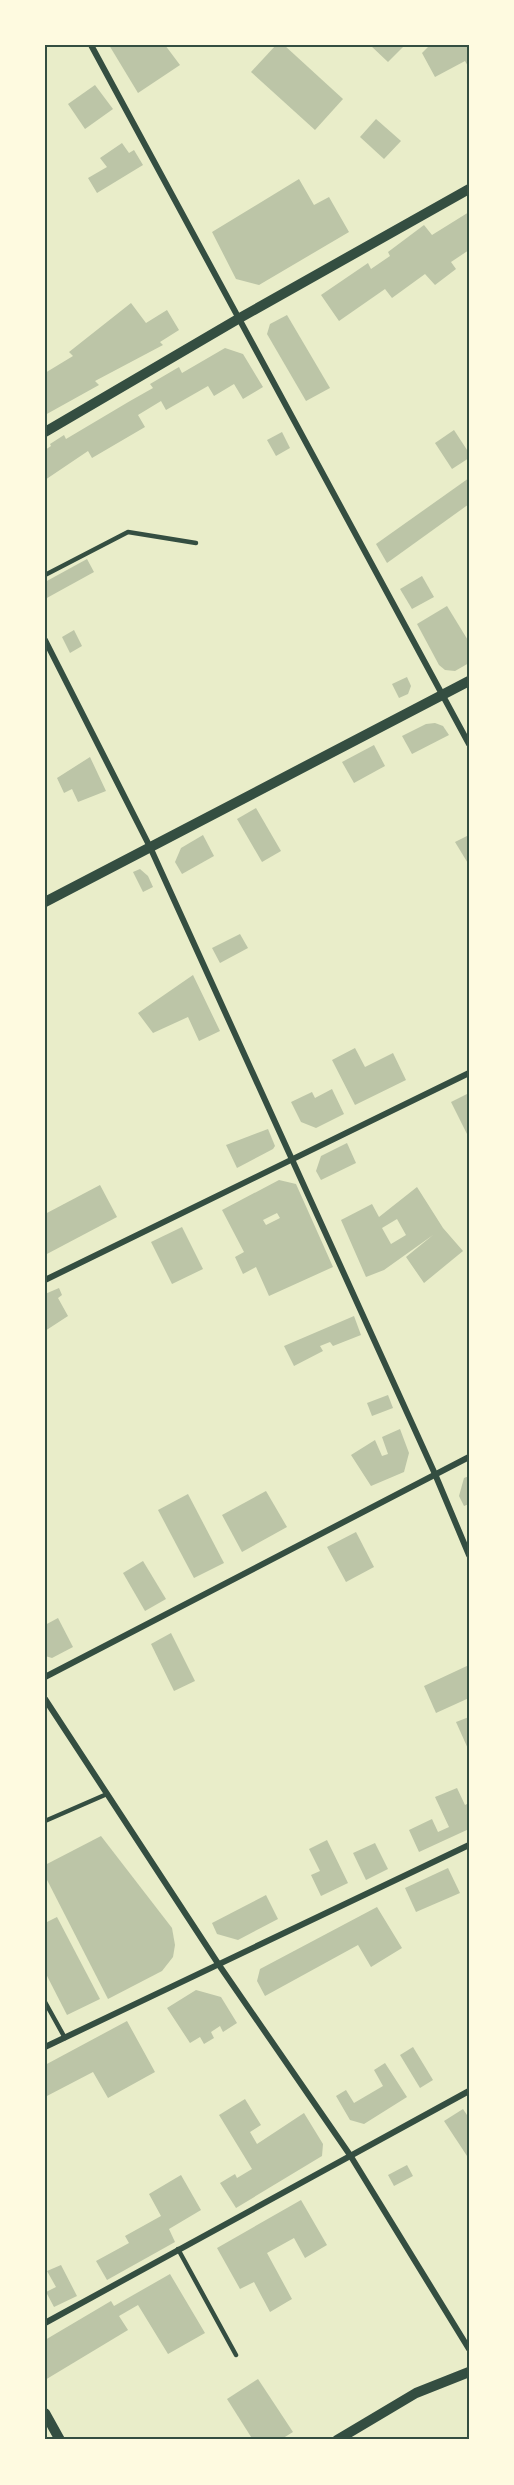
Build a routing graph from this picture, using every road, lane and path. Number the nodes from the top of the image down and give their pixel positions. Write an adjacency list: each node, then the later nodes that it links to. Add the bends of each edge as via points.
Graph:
1 (92, 45): 3 (street)
2 (469, 189): 3 (street)
3 (238, 319): 4 (street); 9 (street)
4 (45, 432)
5 (196, 543): 6 (lane, via 128,532)
6 (45, 574)
7 (45, 640): 11 (street)
8 (469, 681): 9 (street)
9 (441, 695): 10 (street); 11 (street)
10 (469, 744)
11 (150, 847): 12 (street); 14 (street)
12 (45, 902)
13 (469, 1073): 14 (street)
14 (292, 1161): 15 (street); 17 (street)
15 (45, 1280)
16 (469, 1457): 17 (street)
17 (435, 1473): 18 (street); 19 (street)
18 (469, 1555)
19 (45, 1677)
20 (45, 1699): 21 (street)
21 (107, 1794): 22 (lane); 24 (street)
22 (45, 1821)
23 (469, 1845): 24 (street)
24 (219, 1965): 26 (street); 29 (street)
25 (45, 2002): 26 (lane)
26 (65, 2038): 27 (street)
27 (45, 2048)
28 (469, 2091): 29 (street)
29 (350, 2155): 30 (street); 32 (street)
30 (178, 2249): 31 (street); 33 (lane)
31 (45, 2323)
32 (469, 2349)
33 (236, 2355)
34 (469, 2372): 37 (street, via 416,2393)
35 (45, 2413): 36 (street)
36 (60, 2440)
37 (337, 2440)

